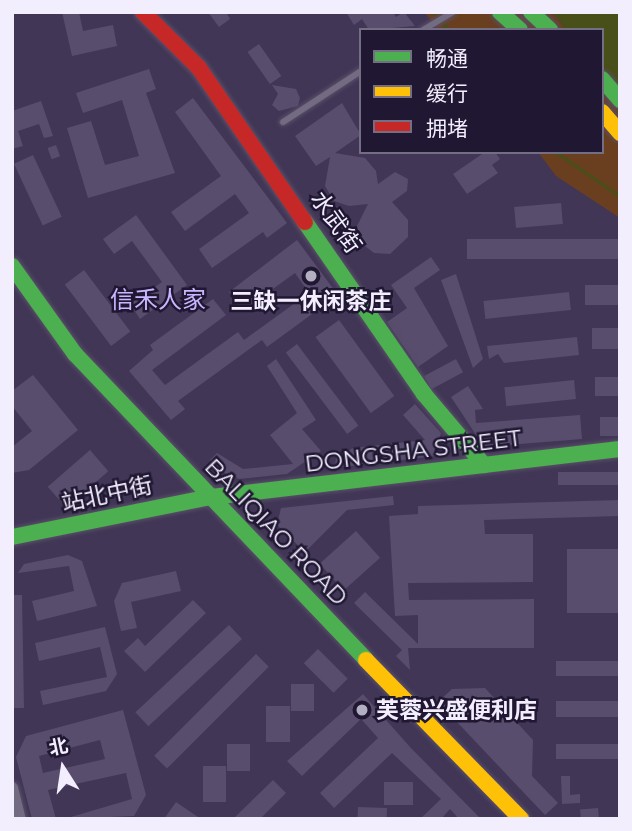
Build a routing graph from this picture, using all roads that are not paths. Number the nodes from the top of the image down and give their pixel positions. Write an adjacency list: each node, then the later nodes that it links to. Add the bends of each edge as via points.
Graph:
1 (143, 12): 16 (main road, 水武街, via 199,68 424,394)
2 (500, 12): 6 (main road)
3 (531, 12): 7 (main road)
4 (452, 13): 5 (lane)
5 (427, 28)
6 (518, 28)
7 (548, 28)
8 (359, 72): 12 (lane)
9 (604, 81): 10 (main road)
10 (620, 100)
11 (604, 114): 13 (main road)
12 (283, 122)
13 (620, 133)
14 (12, 266): 17 (main road, BALIQIAO ROAD, via 75,354)
15 (620, 449): 16 (main road, DONGSHA STREET)
16 (484, 465): 17 (main road, DONGSHA STREET)
17 (211, 497): 18 (main road, 站北中街); 21 (main road, BALIQIAO ROAD)
18 (12, 537)
19 (12, 788): 20 (street)
20 (20, 819)
21 (521, 819)

